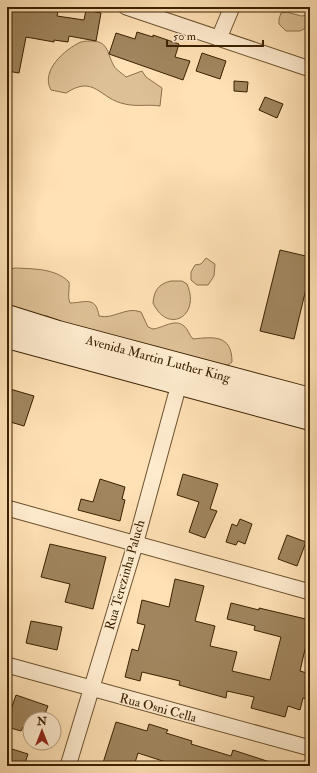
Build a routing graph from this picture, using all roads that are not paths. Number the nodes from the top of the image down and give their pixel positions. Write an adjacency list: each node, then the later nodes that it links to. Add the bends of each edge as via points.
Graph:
1 (126, 7): 3 (street)
2 (232, 7): 3 (street)
3 (219, 38): 4 (street)
4 (310, 69)
5 (7, 316): 8 (main road, Avenida Martin Luther King, via 65,334)
6 (7, 337): 7 (main road, Avenida Martin Luther King)
7 (179, 384): 9 (main road, Avenida Martin Luther King); 11 (street, Rua Terezinha Paluch)
8 (310, 399)
9 (310, 419)
10 (7, 508): 11 (street)
11 (135, 545): 12 (street); 14 (street, Rua Terezinha Paluch)
12 (310, 592)
13 (7, 665): 14 (street, Rua Osni Cella)
14 (91, 690): 15 (street, Rua Osni Cella); 16 (street, Rua Terezinha Paluch)
15 (310, 748)
16 (68, 766)

